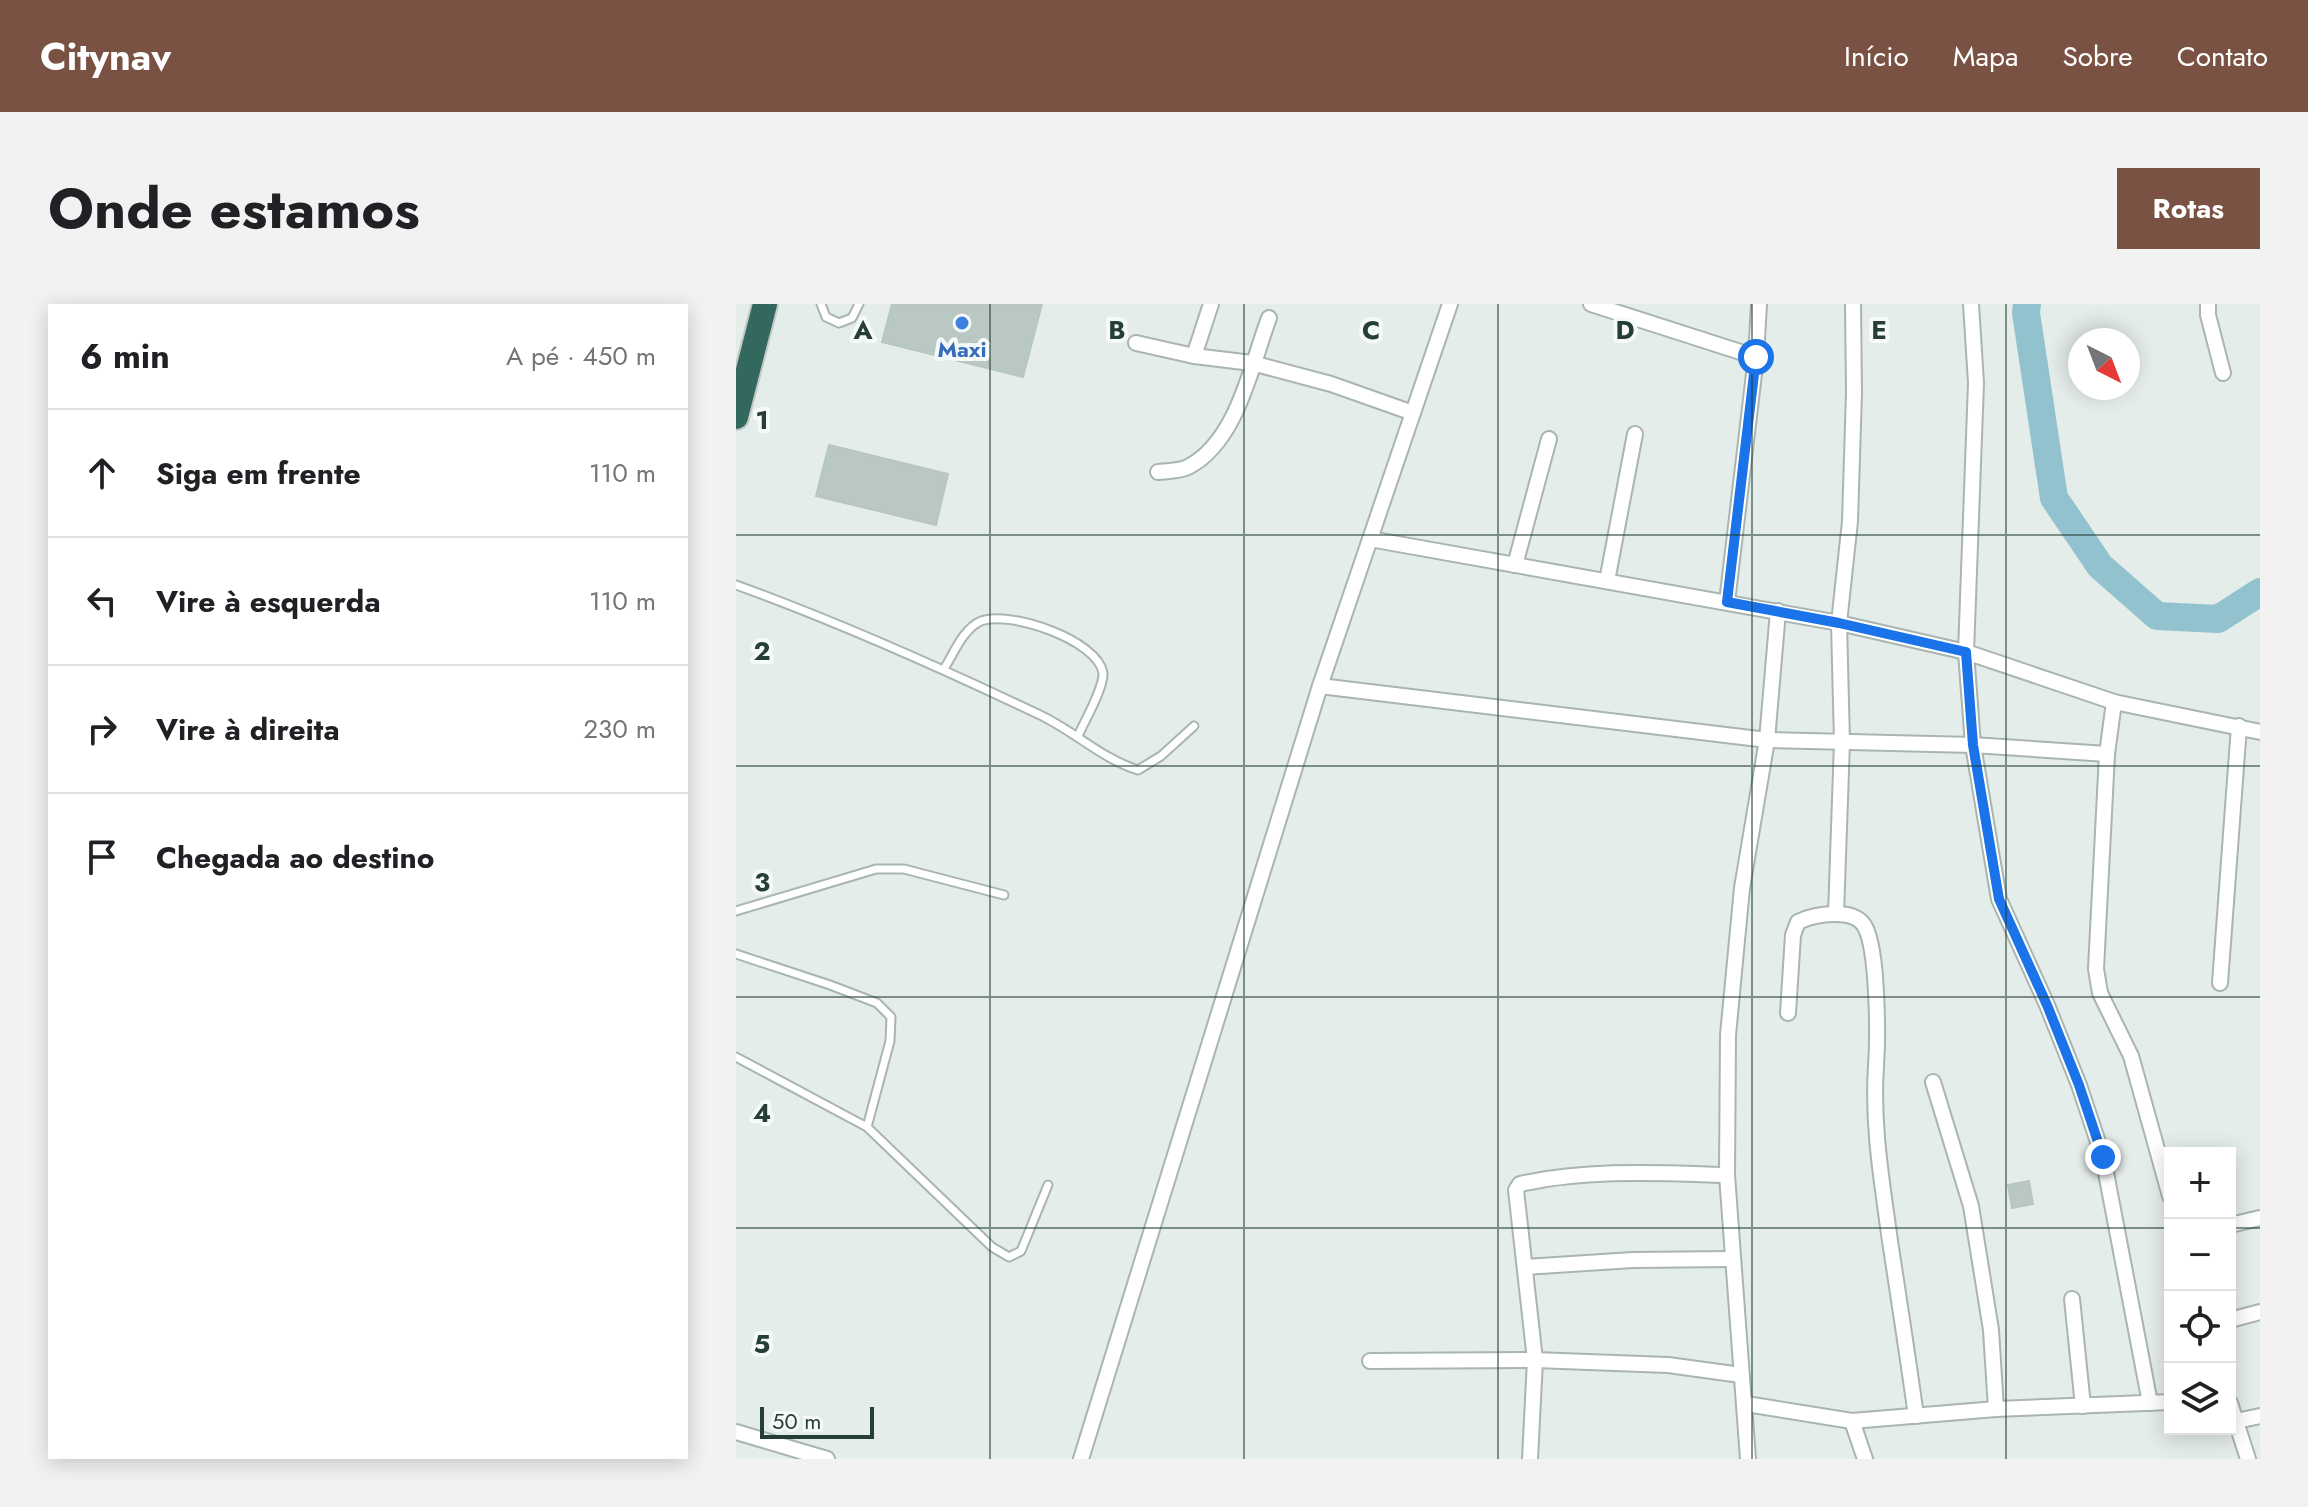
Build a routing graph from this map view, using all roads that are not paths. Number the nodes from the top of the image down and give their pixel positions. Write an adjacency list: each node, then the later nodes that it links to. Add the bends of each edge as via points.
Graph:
1 (765, 304): 12 (highway)
2 (821, 304): 3 (lane, via 826,317 836,323 850,320)
3 (859, 304)
4 (1211, 304): 15 (street)
5 (1450, 304): 19 (street)
6 (1591, 304): 16 (street)
7 (1759, 304): 16 (street)
8 (1853, 304): 30 (street, via 1850,521)
9 (1971, 304): 31 (street, via 1976,383)
10 (2208, 304): 18 (street)
11 (1269, 318): 17 (street)
12 (757, 334): 14 (highway, via 751,346); 20 (highway)
13 (1136, 343): 15 (street)
14 (736, 355)
15 (1194, 356): 17 (street)
16 (1756, 357): 28 (street)
17 (1252, 363): 19 (street); 23 (street, via 1238,408 1210,452 1186,469)
18 (2223, 373)
19 (1413, 413): 24 (street)
20 (736, 417)
21 (1635, 434): 26 (street)
22 (1549, 439): 25 (street)
23 (1158, 472)
24 (1370, 539): 25 (street); 33 (street)
25 (1515, 565): 26 (street)
26 (1607, 581): 28 (street)
27 (736, 585): 32 (lane)
28 (1727, 602): 29 (street)
29 (1778, 611): 30 (street); 39 (street)
30 (1839, 623): 31 (street); 40 (street)
31 (1966, 652): 34 (street); 41 (street)
32 (944, 669): 38 (lane); 38 (lane, via 964,635 980,621 999,618 1084,646 1099,663 1103,680)
33 (1320, 686): 39 (street); 77 (street)
34 (2114, 702): 36 (street); 42 (street)
35 (1194, 726): 38 (lane, via 1138,770 1118,764)
36 (2239, 726): 37 (street); 47 (street)
37 (2260, 732)
38 (1078, 736)
39 (1767, 740): 40 (street); 53 (street, via 1742,888 1728,1035)
40 (1842, 742): 41 (street); 45 (street)
41 (1973, 745): 42 (street); 66 (street, via 1999,899 2058,1032 2103,1157)
42 (2107, 754): 52 (street, via 2096,969 2100,993 2131,1056)
43 (1004, 895): 44 (lane, via 904,869 876,869)
44 (736, 911)
45 (1836, 914): 48 (street, via 1798,922); 70 (street, via 1857,918 1871,943 1878,1032 1875,1135)
46 (736, 954): 51 (lane, via 877,1003 891,1017 890,1041)
47 (2220, 983)
48 (1788, 1013)
49 (736, 1057): 51 (lane)
50 (1933, 1082): 69 (street, via 1971,1206 1991,1330)
51 (867, 1127): 54 (lane, via 992,1247 1009,1257 1021,1251)
52 (2164, 1174)
53 (1727, 1175): 57 (street); 58 (street, via 1648,1172 1520,1184 1517,1209)
54 (1048, 1185)
55 (2260, 1218): 56 (street)
56 (2236, 1224)
57 (1733, 1259): 58 (street); 64 (street)
58 (1525, 1267): 62 (street)
59 (2072, 1299): 68 (street)
60 (2260, 1312): 61 (street)
61 (2236, 1318)
62 (1535, 1360): 63 (street); 64 (street, via 1668,1365); 78 (street)
63 (1370, 1361)
64 (1741, 1375): 67 (street)
65 (2164, 1402): 66 (street)
66 (2150, 1403): 68 (street)
67 (1746, 1404): 73 (street); 79 (street)
68 (2083, 1406): 69 (street)
69 (1996, 1409): 70 (street)
70 (1916, 1416): 73 (street)
71 (2260, 1416): 72 (street)
72 (2236, 1420)
73 (1852, 1421): 80 (street)
74 (2236, 1428): 81 (street)
75 (736, 1432): 76 (street)
76 (827, 1459)
77 (1081, 1459)
78 (1530, 1459)
79 (1748, 1459)
80 (1865, 1459)
81 (2248, 1459)

